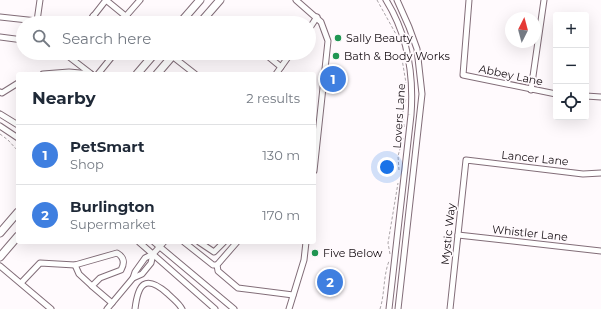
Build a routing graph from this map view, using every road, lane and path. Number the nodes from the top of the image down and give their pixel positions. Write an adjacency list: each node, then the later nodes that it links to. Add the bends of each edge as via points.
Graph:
1 (40, 0): 12 (street)
2 (140, 0): 14 (street)
3 (200, 0): 15 (main road)
4 (220, 0): 16 (main road)
5 (296, 0): 17 (street)
6 (377, 0): 21 (path)
7 (386, 0): 90 (street, Lovers Lane, via 404,41 412,86)
8 (397, 0): 91 (street, Lovers Lane, via 417,49 422,94)
9 (469, 0): 40 (street, Abbey Lane, via 463,75)
10 (544, 0): 40 (street)
11 (0, 16): 19 (street)
12 (38, 16)
13 (93, 16): 14 (street, via 106,0)
14 (126, 16)
15 (186, 16)
16 (206, 16)
17 (316, 16)
18 (317, 17): 49 (street, via 326,31 328,45)
19 (16, 18)
20 (0, 37): 22 (street)
21 (397, 37)
22 (16, 39)
23 (401, 50): 39 (path)
24 (73, 60): 32 (street)
25 (109, 60): 33 (street)
26 (149, 60): 34 (main road)
27 (170, 60): 35 (main road)
28 (180, 60): 36 (street)
29 (272, 60): 31 (street)
30 (286, 60): 31 (street)
31 (281, 67): 37 (street)
32 (89, 72)
33 (100, 72)
34 (139, 72)
35 (159, 72)
36 (193, 72)
37 (277, 72)
38 (16, 84): 41 (street)
39 (407, 87)
40 (531, 90): 43 (street, Abbey Lane)
41 (0, 92)
42 (406, 93): 50 (path)
43 (553, 94)
44 (589, 96): 45 (street)
45 (601, 97)
46 (0, 114): 47 (street)
47 (16, 124)
48 (0, 126): 52 (street)
49 (316, 132)
50 (404, 132)
51 (0, 134): 54 (path)
52 (16, 137)
53 (403, 137): 56 (path, via 398,156)
54 (16, 149)
55 (466, 160): 57 (street, Lancer Lane, via 583,174); 61 (street, Mystic Way)
56 (399, 173)
57 (601, 173)
58 (399, 179): 89 (path, via 388,243 390,259 385,272)
59 (16, 214): 60 (main road)
60 (0, 233)
61 (458, 236): 72 (street, Whistler Lane); 92 (street, Mystic Way)
62 (16, 238): 74 (main road)
63 (142, 244): 73 (street)
64 (156, 244): 71 (street)
65 (162, 244): 71 (street)
66 (187, 244): 76 (street, via 213,265)
67 (203, 244): 68 (street, via 214,252)
68 (222, 244)
69 (235, 244): 76 (street)
70 (306, 244): 80 (street, via 304,260)
71 (160, 247): 73 (street); 87 (street)
72 (601, 251)
73 (154, 254): 81 (street, via 145,258 135,272 134,278); 86 (street)
74 (0, 257)
75 (75, 264): 78 (street, via 40,262); 79 (street, via 79,274); 79 (street, via 113,253 122,256 124,263 121,270 100,278)
76 (217, 265): 80 (street, via 218,271 238,288)
77 (0, 266): 78 (street)
78 (21, 284): 82 (street)
79 (92, 286): 81 (street)
80 (293, 295): 88 (street)
81 (112, 303): 83 (street)
82 (51, 309)
83 (107, 309)
84 (135, 309): 85 (street, via 137,293 144,285 150,283 157,284)
85 (182, 309)
86 (215, 309)
87 (234, 309)
88 (289, 309)
89 (380, 309)
90 (389, 309)
91 (398, 309)
92 (450, 309)

